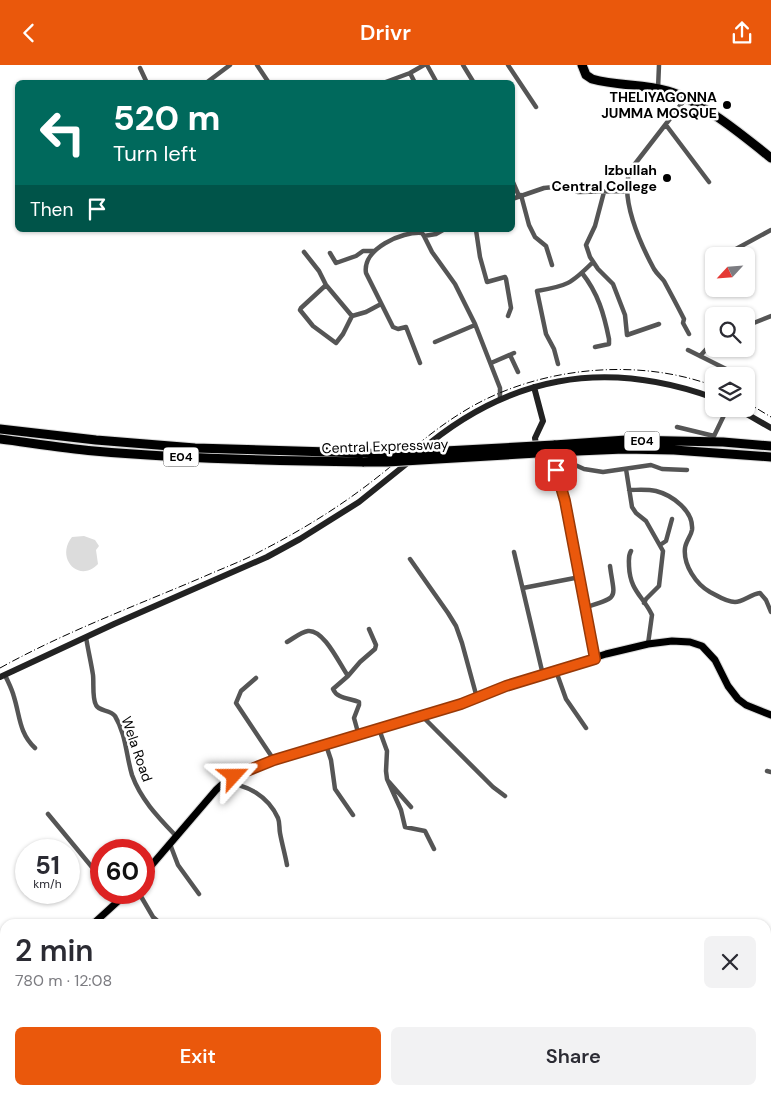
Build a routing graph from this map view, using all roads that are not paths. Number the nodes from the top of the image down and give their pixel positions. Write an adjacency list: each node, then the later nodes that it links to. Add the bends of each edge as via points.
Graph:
1 (230, 65): 11 (street)
2 (257, 65): 12 (street)
3 (426, 65): 9 (street); 15 (street)
4 (463, 65): 16 (street)
5 (509, 65): 19 (street)
6 (582, 65): 17 (highway, via 586,75 592,79)
7 (659, 65): 17 (street)
8 (140, 68): 10 (street)
9 (410, 73): 13 (street); 14 (street)
10 (146, 80)
11 (210, 80)
12 (267, 80)
13 (391, 80)
14 (414, 80)
15 (434, 80)
16 (472, 80)
17 (658, 89): 18 (highway)
18 (686, 98): 20 (street); 21 (highway)
19 (536, 107)
20 (666, 125): 22 (street); 24 (street, via 631,169)
21 (771, 158)
22 (709, 182)
23 (515, 186): 26 (street)
24 (627, 191): 25 (street); 47 (street, via 644,247 655,272 676,303)
25 (604, 192): 26 (street, via 578,192 564,186); 36 (street, via 586,245)
26 (520, 196): 27 (street); 37 (street, via 529,225 546,246)
27 (515, 198)
28 (771, 230): 32 (street)
29 (440, 232): 31 (street)
30 (476, 232): 42 (street, via 487,282 506,279 511,308)
31 (422, 233): 33 (street, via 408,233); 46 (street, via 455,284)
32 (740, 247)
33 (374, 251): 35 (street, via 363,251 336,263); 40 (street, via 365,267)
34 (304, 252): 39 (street)
35 (330, 253)
36 (593, 262): 38 (street); 45 (street, via 613,284 625,315 628,335)
37 (552, 265)
38 (582, 273): 49 (street, via 598,298 608,333 609,344); 55 (street, via 572,282 536,291 546,334)
39 (326, 285): 41 (street); 41 (street, via 301,308 304,317 336,343)
40 (382, 304): 41 (street); 53 (street, via 392,327 406,327)
41 (352, 316)
42 (508, 316)
43 (771, 316): 44 (street)
44 (755, 322)
45 (659, 324)
46 (475, 325): 48 (street); 54 (street)
47 (689, 335)
48 (435, 342)
49 (595, 347)
50 (688, 350): 52 (street)
51 (705, 351): 52 (street)
52 (700, 356): 56 (street)
53 (420, 363)
54 (491, 363): 57 (street, via 512,354); 60 (street, via 500,388)
55 (558, 365)
56 (722, 367)
57 (518, 373)
58 (534, 387): 59 (street, via 611,377 644,379); 60 (street); 71 (street, via 543,421 535,438 538,459 546,469)
59 (705, 395)
60 (500, 400): 86 (street, via 481,408 446,431 359,502 300,539 267,557)
61 (723, 417): 63 (street, via 714,437)
62 (752, 417): 64 (street)
63 (677, 427)
64 (771, 428)
65 (0, 429): 68 (highway, Central Expressway / E04, bridge, via 195,449 389,454)
66 (0, 439): 68 (highway, Central Expressway / E04, bridge, via 93,451 275,461 387,462)
67 (771, 446): 68 (highway, Central Expressway / E04, via 626,440)
68 (554, 448): 69 (highway, Central Expressway / E04)
69 (771, 457)
70 (626, 469): 71 (street, via 602,472 573,464); 72 (street, via 651,465); 73 (street)
71 (556, 470): 80 (street)
72 (687, 470)
73 (629, 490): 75 (street, via 630,503 646,521); 84 (street, via 656,491 686,511 692,531 685,549 687,562 705,589 737,602 760,593)
74 (672, 519): 75 (street, via 666,541)
75 (660, 545): 82 (street, via 658,586)
76 (632, 551): 82 (street, via 628,556 629,575 634,590)
77 (514, 552): 81 (street)
78 (410, 559): 95 (street, via 456,627)
79 (610, 565): 83 (street, via 613,596 606,602)
80 (580, 577): 81 (street); 83 (street)
81 (524, 588): 91 (street)
82 (644, 603): 88 (street, via 652,615)
83 (586, 607): 89 (street)
84 (771, 612)
85 (369, 629): 93 (street, via 375,649)
86 (86, 637): 92 (street); 110 (street, Wela Road, via 95,703 99,709 115,717 125,739 138,789)
87 (287, 642): 93 (street, via 306,631 315,632 326,641)
88 (648, 644): 89 (main road); 96 (main road, via 682,641 702,646 715,659 728,687 738,699)
89 (595, 659): 90 (main road)
90 (556, 671): 91 (main road); 98 (street, via 566,699)
91 (543, 675): 95 (main road)
92 (3, 676): 102 (street, via 14,694 20,725)
93 (348, 676): 100 (street, via 334,686 333,691 359,702 354,718)
94 (256, 678): 103 (street, via 241,691 236,703)
95 (478, 698): 97 (main road)
96 (771, 715)
97 (422, 716): 99 (main road); 106 (street)
98 (586, 728)
99 (379, 729): 100 (main road); 104 (street, via 387,751)
100 (359, 736): 101 (main road)
101 (326, 745): 103 (main road); 109 (street, via 335,789)
102 (35, 748)
103 (274, 760): 105 (main road)
104 (388, 781): 107 (street); 112 (street, via 405,827 425,831)
105 (222, 783): 110 (main road); 115 (street, via 249,787 265,800 280,824)
106 (505, 796)
107 (411, 807)
108 (48, 813): 114 (street)
109 (353, 815)
110 (177, 837): 111 (main road)
111 (170, 844): 113 (main road); 116 (street, via 178,865)
112 (434, 849)
113 (155, 861)
114 (90, 865)
115 (287, 865)
116 (199, 894)
117 (115, 904): 119 (main road)
118 (145, 904): 120 (street)
119 (98, 919)
120 (155, 919)

